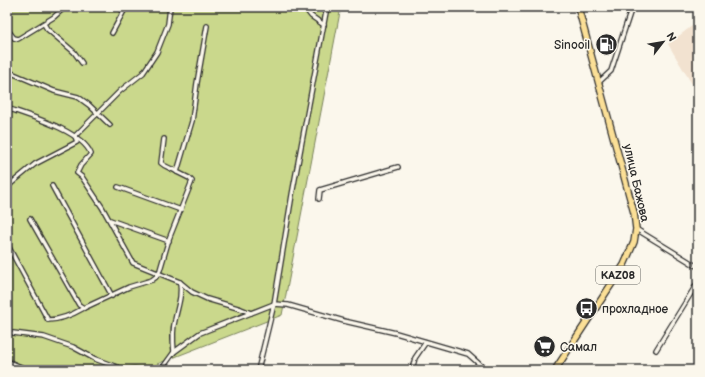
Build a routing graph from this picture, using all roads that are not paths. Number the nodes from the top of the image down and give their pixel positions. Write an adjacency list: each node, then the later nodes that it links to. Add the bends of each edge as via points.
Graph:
1 (65, 7): 8 (street)
2 (126, 7): 12 (street)
3 (170, 7): 17 (street, via 168,24 157,52 142,73)
4 (304, 7): 9 (street, via 311,16)
5 (327, 7): 9 (street)
6 (578, 7): 15 (highway, улица Бажова / KAZ08)
7 (634, 7): 15 (street, via 630,12 611,71)
8 (44, 24): 11 (street, via 18,39); 13 (street)
9 (324, 25): 38 (street)
10 (207, 26): 22 (street, via 192,121)
11 (7, 29)
12 (112, 33)
13 (82, 63)
14 (7, 71): 17 (street, via 78,98)
15 (598, 83): 30 (highway, улица Бажова / KAZ08, via 634,213)
16 (7, 108): 19 (street)
17 (98, 113): 18 (street); 19 (street)
18 (110, 125)
19 (75, 136): 23 (street, via 77,142 35,164); 29 (street, via 84,143 91,154 77,173)
20 (164, 139): 22 (street, via 161,163 165,168)
21 (398, 167): 26 (street, via 320,190)
22 (177, 172): 27 (street, via 192,181)
23 (8, 184)
24 (52, 186): 37 (street)
25 (118, 187): 27 (street)
26 (319, 199)
27 (181, 210): 31 (street)
28 (30, 219): 39 (street, via 79,305)
29 (109, 220): 31 (street); 34 (street, via 133,263)
30 (636, 229): 33 (street); 54 (highway, улица Бажова / KAZ08, via 634,242 624,265)
31 (169, 241): 34 (street)
32 (7, 244): 39 (street, via 48,320 59,320)
33 (698, 267)
34 (158, 273): 35 (street); 37 (street, via 152,280 129,287)
35 (180, 282): 40 (street, via 192,292 207,299); 44 (street, via 180,299 172,340)
36 (698, 282): 43 (street)
37 (112, 296): 39 (street)
38 (274, 304): 40 (street); 42 (street, via 288,305); 51 (street)
39 (84, 308)
40 (251, 313): 44 (street, via 200,333)
41 (13, 332): 47 (street, via 44,337)
42 (426, 342): 52 (street, via 415,358); 53 (street, via 468,354)
43 (656, 350)
44 (174, 352): 50 (street)
45 (7, 361): 46 (street)
46 (28, 370)
47 (125, 370)
48 (130, 370): 49 (street)
49 (139, 370)
50 (161, 370)
51 (258, 370)
52 (412, 370)
53 (486, 370)
54 (555, 370)

